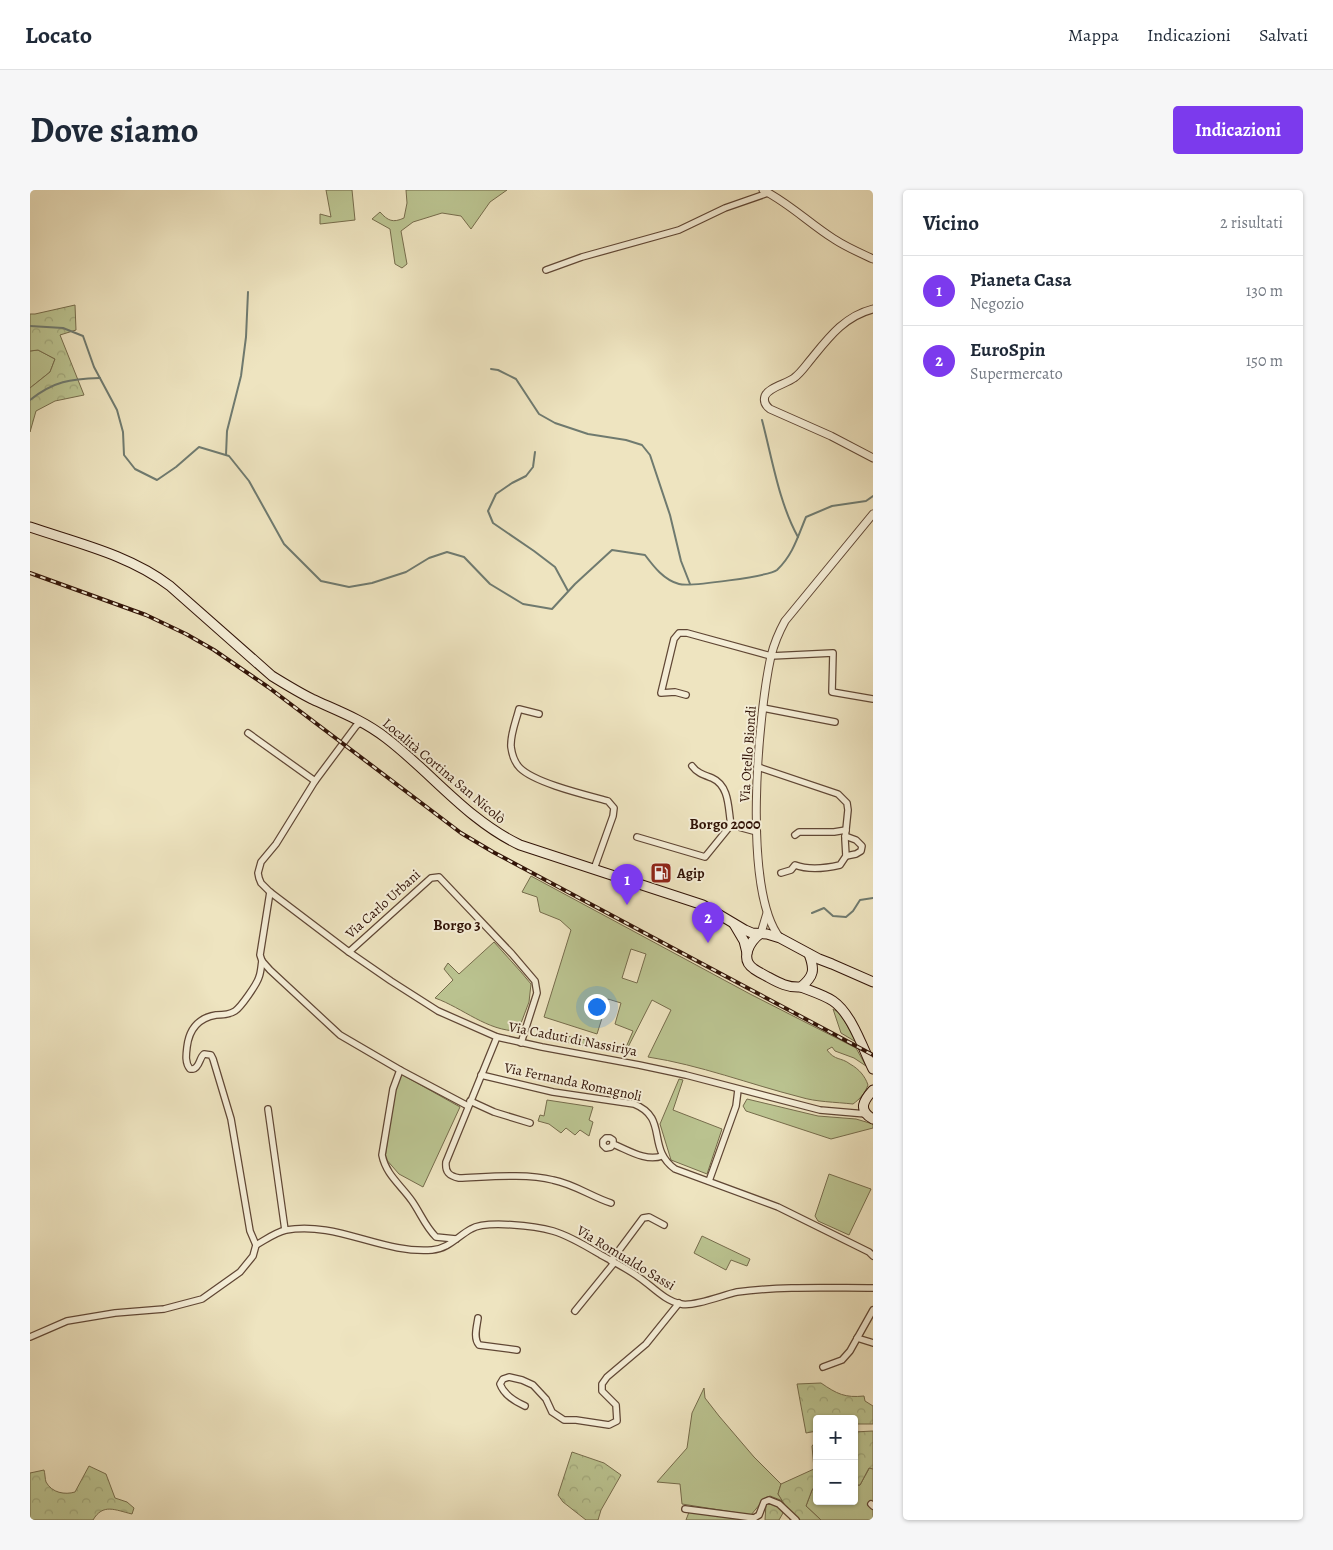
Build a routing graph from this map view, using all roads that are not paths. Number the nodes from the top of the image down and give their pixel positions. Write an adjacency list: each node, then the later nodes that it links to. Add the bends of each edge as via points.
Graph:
1 (766, 191): 2 (street, via 834,239); 3 (street, via 679,230)
2 (873, 258)
3 (546, 270)
4 (873, 309): 5 (street, via 845,321 795,377 771,390 764,399 770,409)
5 (873, 458)
6 (873, 514): 8 (street, Via Otello Biondi, via 785,621)
7 (30, 527): 13 (main road, Località Cortina San Nicolò, via 136,564 157,576 272,676)
8 (772, 656): 9 (street, via 679,633 674,639 661,693); 10 (street, via 832,653 832,692); 11 (street, Via Otello Biondi)
9 (686, 695)
10 (873, 699)
11 (763, 708): 14 (street); 17 (street, Via Otello Biondi)
12 (539, 714): 25 (street, via 520,709 511,747 519,767 536,779 608,801 614,808)
13 (361, 722): 18 (street); 25 (main road, Località Cortina San Nicolò, via 399,748 471,815 502,836)
14 (835, 722)
15 (248, 733): 18 (street)
16 (692, 766): 19 (street, via 696,772 718,781 725,789)
17 (758, 767): 20 (street, Via Otello Biondi); 21 (street, via 838,794 847,803)
18 (314, 781): 27 (street, via 276,844 258,867 261,883)
19 (731, 825): 20 (street); 23 (street, via 705,857)
20 (757, 832): 28 (street, Via Otello Biondi, via 757,862)
21 (845, 833): 22 (street, via 799,832); 24 (street); 24 (street, via 862,846 861,851)
22 (795, 835)
23 (637, 837)
24 (846, 856): 26 (street, via 840,865 833,867 801,868 796,865)
25 (594, 869): 29 (main road, Località Cortina San Nicolò, via 703,905)
26 (781, 873)
27 (270, 892): 32 (street, Via Caduti di Nassiriya); 35 (street, via 260,955)
28 (767, 913): 30 (street, Via Otello Biondi); 31 (street, Via Otello Biondi)
29 (734, 924): 30 (main road, Località Cortina San Nicolò, via 752,933); 34 (main road, via 744,941)
30 (761, 933): 31 (main road); 34 (main road, via 749,944)
31 (780, 938): 33 (main road)
32 (348, 952): 41 (street, Via Caduti di Nassiriya, via 438,1011); 42 (street, Via Carlo Urbani, via 431,878 439,877 536,981 537,993)
33 (809, 954): 36 (main road); 37 (main road)
34 (747, 956): 39 (main road, via 753,969 785,986)
35 (262, 961): 44 (street, via 340,1035); 59 (street, via 259,977 234,1012 212,1016 194,1026 188,1041 186,1062 193,1069 204,1054 211,1055 213,1059 231,1119 250,1231)
36 (832, 964): 37 (main road, via 824,965); 38 (main road)
37 (812, 974): 39 (main road); 40 (main road, via 814,988)
38 (873, 982)
39 (801, 987): 40 (main road)
40 (823, 996): 43 (main road, via 842,1009)
41 (497, 1037): 42 (street, Via Caduti di Nassiriya); 45 (street, Via Fernanda Romagnoli)
42 (521, 1043): 46 (street, Via Caduti di Nassiriya, via 686,1075)
43 (873, 1069)
44 (400, 1070): 48 (street); 58 (street, via 391,1099 382,1155 384,1166 436,1238)
45 (481, 1075): 48 (street, Via Fernanda Romagnoli); 53 (street, Via Fernanda Romagnoli, via 553,1092 634,1104 649,1112 654,1120)
46 (738, 1090): 50 (street, Via Caduti di Nassiriya, via 820,1110); 54 (street, via 736,1106)
47 (871, 1093): 50 (main road)
48 (469, 1104): 51 (street); 55 (street, Via Fernanda Romagnoli, via 446,1162 447,1173 459,1178 552,1179)
49 (268, 1109): 57 (street)
50 (868, 1113)
51 (530, 1123)
52 (613, 1144): 53 (street, via 648,1158)
53 (662, 1156): 54 (street, via 675,1169)
54 (709, 1181): 60 (street, via 778,1207)
55 (611, 1204)
56 (664, 1225): 61 (street, via 649,1217 643,1218)
57 (285, 1230): 58 (street, Via Romualdo Sassi, via 323,1229 416,1250 444,1248); 59 (street, Via Romualdo Sassi)
58 (456, 1239): 61 (street, Via Romualdo Sassi, via 473,1228 492,1224 530,1227 554,1231)
59 (256, 1245): 67 (street, via 253,1256 240,1272 202,1299 164,1309 66,1321)
60 (873, 1256)
61 (613, 1262): 63 (street, Via Romualdo Sassi); 65 (street)
62 (873, 1288): 63 (street, Via Romualdo Sassi, via 802,1287 736,1292 693,1304)
63 (679, 1303): 72 (street, via 646,1344 602,1384 602,1391 616,1406 617,1421 609,1425 564,1420 552,1412 546,1399 533,1386 515,1378 503,1379 500,1384 502,1390)
64 (873, 1310): 68 (street)
65 (575, 1311)
66 (478, 1318): 70 (street, via 476,1342 479,1345)
67 (30, 1337)
68 (857, 1338): 69 (street); 71 (street, via 842,1360)
69 (873, 1343)
70 (517, 1350)
71 (823, 1367)
72 (525, 1406)
73 (686, 1508): 74 (street, via 754,1518 759,1515 764,1502 770,1500 780,1504)
74 (796, 1520)

